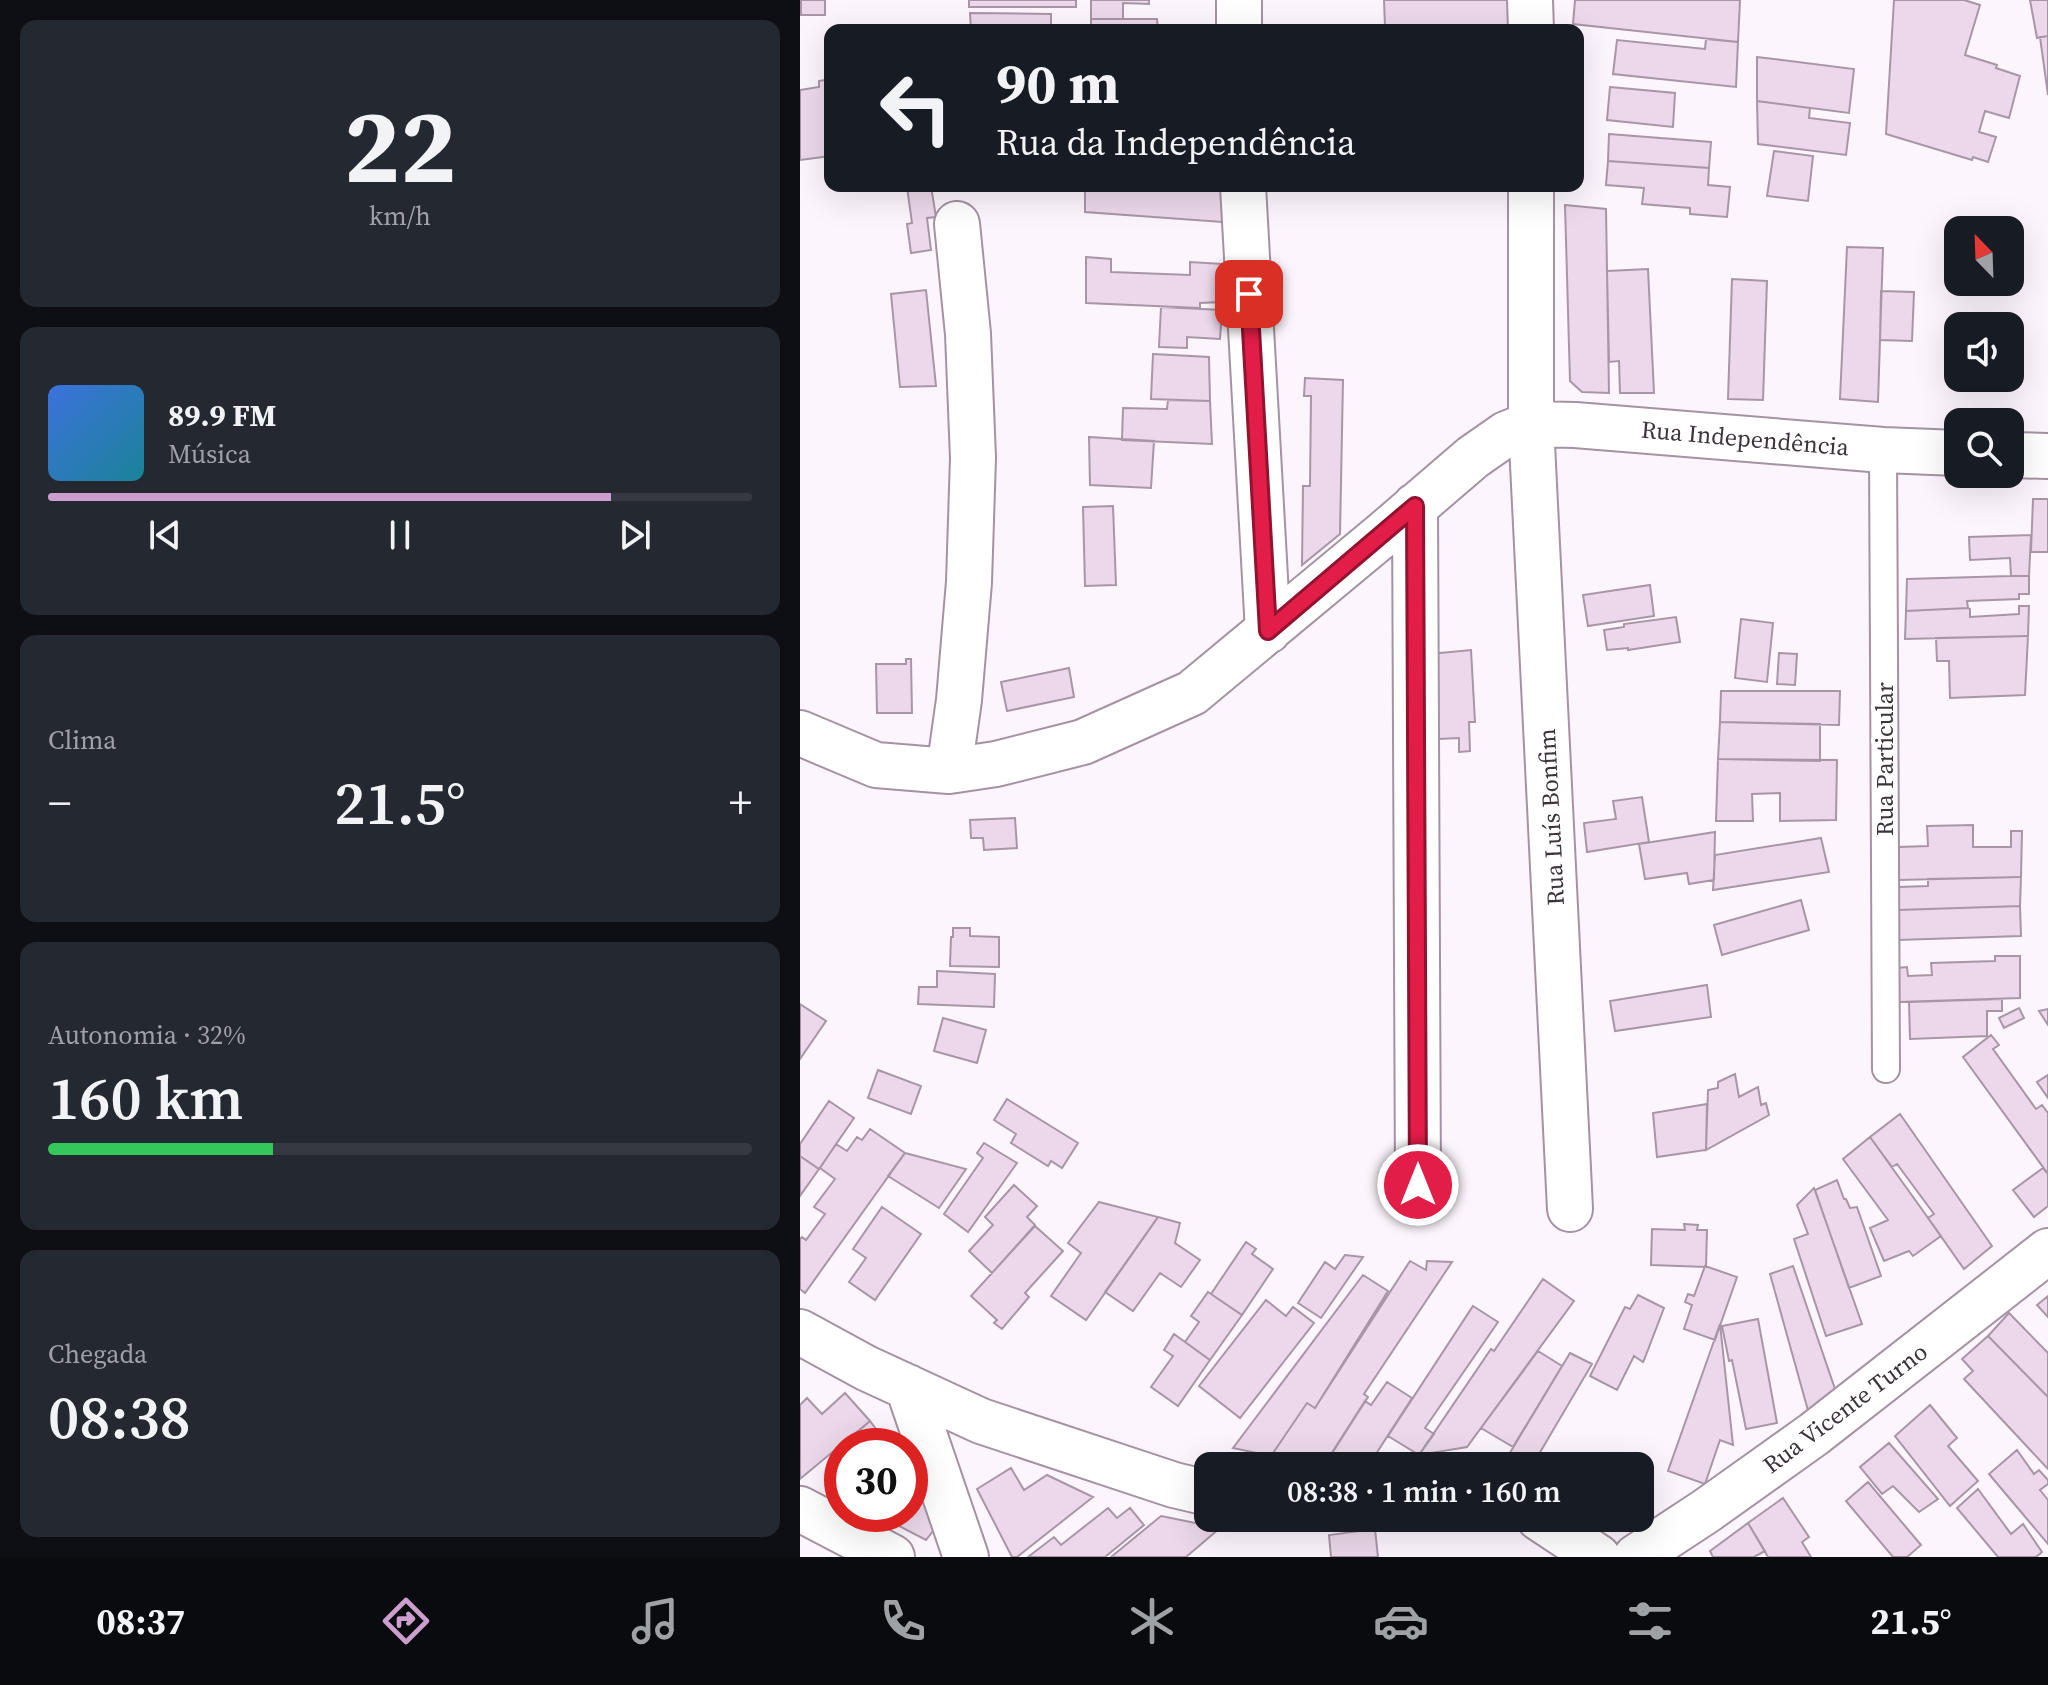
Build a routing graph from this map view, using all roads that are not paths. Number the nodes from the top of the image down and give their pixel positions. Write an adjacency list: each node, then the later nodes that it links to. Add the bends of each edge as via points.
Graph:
1 (1239, 0): 3 (street)
2 (1530, 0): 4 (street)
3 (1239, 24)
4 (1531, 24)
5 (1243, 192): 14 (street)
6 (1531, 192): 8 (street, Rua Luís Bonfim)
7 (957, 224): 16 (street, via 973,458 969,582)
8 (1531, 424): 9 (street, Rua Independência); 13 (street, via 1473,457); 19 (street, Rua Luís Bonfim)
9 (1883, 450): 10 (street, Rua Independência); 17 (lane, Rua Particular)
10 (1944, 452)
11 (2024, 455): 12 (street)
12 (2048, 456)
13 (1415, 506): 14 (street); 18 (street)
14 (1268, 631): 16 (street, via 1192,693 1083,742)
15 (800, 733): 16 (street, via 876,765)
16 (949, 771)
17 (1886, 1069)
18 (1418, 1185)
19 (1570, 1209)
20 (2048, 1251): 29 (street, Rua Vicente Turno, via 1814,1434)
21 (800, 1332): 22 (street)
22 (908, 1387): 23 (street, via 981,1421); 27 (street)
23 (1194, 1490)
24 (800, 1509): 26 (street)
25 (1560, 1532): 28 (street)
26 (892, 1557)
27 (966, 1557)
28 (1598, 1557)
29 (1636, 1557)

